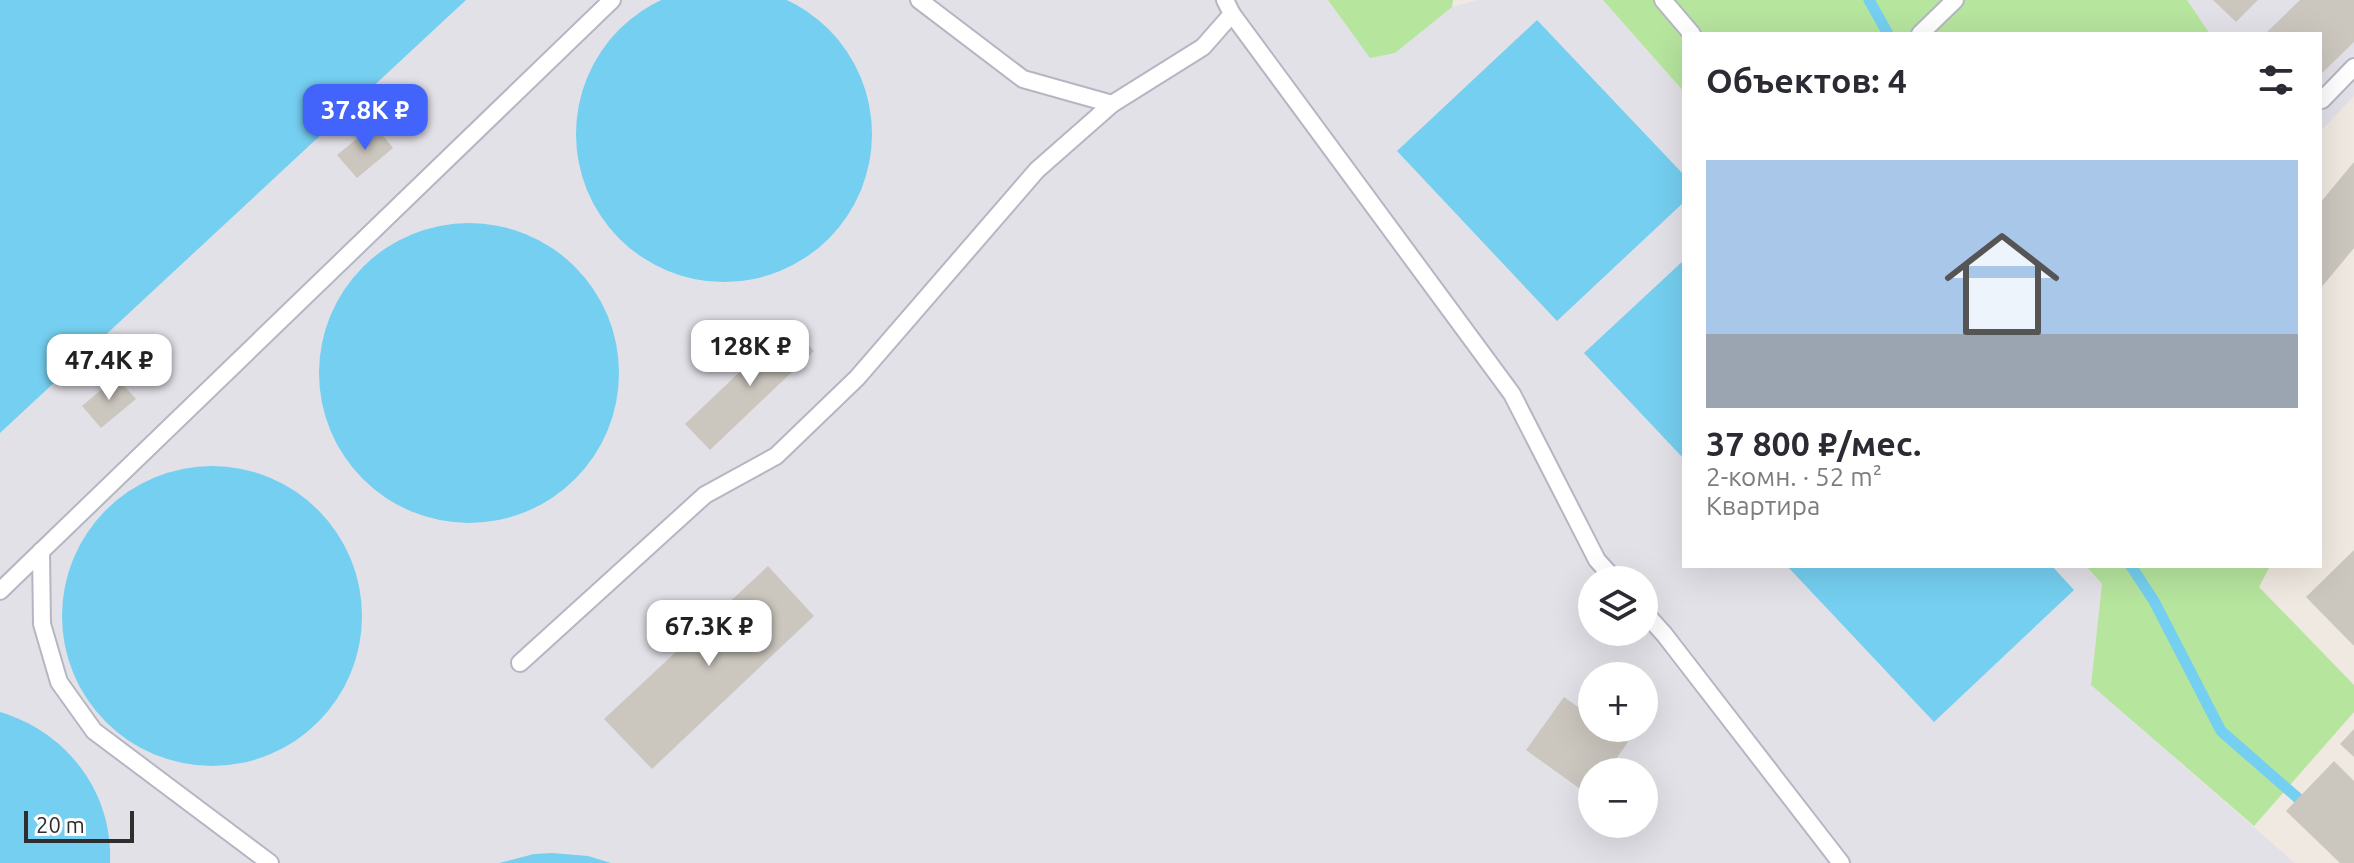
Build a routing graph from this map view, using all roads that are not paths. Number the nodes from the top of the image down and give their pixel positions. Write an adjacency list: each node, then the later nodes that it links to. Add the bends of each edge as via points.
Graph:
1 (612, 0): 11 (lane)
2 (919, 0): 10 (lane, via 1023,79)
3 (1663, 0): 6 (lane)
4 (1955, 0): 7 (lane)
5 (1228, 7): 10 (lane, via 1203,47); 12 (lane, via 1512,394)
6 (1690, 32)
7 (1922, 32)
8 (2354, 67): 9 (lane)
9 (2322, 100)
10 (1112, 104): 15 (lane, via 1037,170 857,378 776,456 705,495)
11 (41, 551): 13 (lane); 16 (lane, via 42,624 59,682 94,731)
12 (1602, 566)
13 (0, 591)
14 (1658, 627): 17 (lane)
15 (520, 663)
16 (270, 863)
17 (1841, 863)

